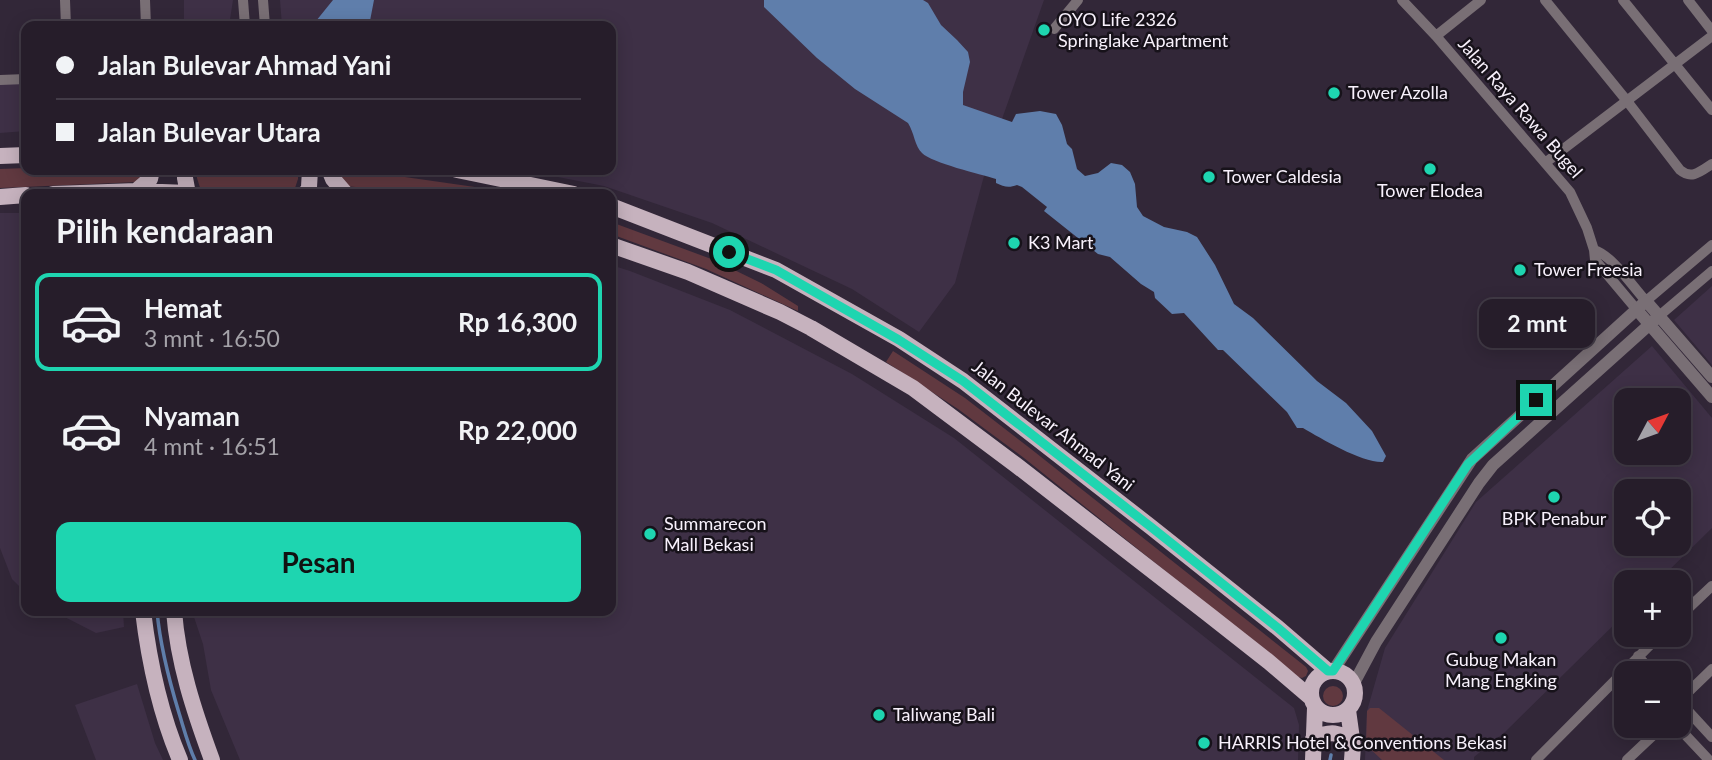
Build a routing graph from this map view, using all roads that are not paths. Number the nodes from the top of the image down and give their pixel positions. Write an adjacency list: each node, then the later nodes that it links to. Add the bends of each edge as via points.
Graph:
1 (65, 0): 11 (street)
2 (145, 0): 12 (street)
3 (243, 0): 13 (street)
4 (263, 0): 14 (street)
5 (1078, 0): 15 (street)
6 (1481, 0): 17 (street)
7 (1545, 0): 22 (street)
8 (1623, 0): 19 (street)
9 (1688, 0): 16 (street)
10 (1405, 1): 17 (street, Jalan Raya Rawa Bugel)
11 (66, 21)
12 (146, 21)
13 (245, 21)
14 (265, 21)
15 (1054, 29)
16 (1712, 31)
17 (1436, 36): 26 (street, Jalan Raya Rawa Bugel)
18 (1712, 36): 19 (street)
19 (1675, 64): 22 (street); 23 (street)
20 (21, 79): 21 (street)
21 (0, 80)
22 (1627, 100): 26 (street); 27 (street, via 1683,173 1695,175)
23 (1712, 110)
24 (21, 155): 25 (main road)
25 (0, 156)
26 (1545, 163): 40 (street, Jalan Raya Rawa Bugel, via 1574,199 1595,260)
27 (1712, 164)
28 (151, 175): 31 (main road)
29 (331, 175): 32 (main road)
30 (482, 175): 33 (main road)
31 (138, 189)
32 (342, 189)
33 (550, 189)
34 (21, 195): 35 (main road)
35 (0, 197)
36 (616, 208): 53 (main road, Jalan Bulevar Ahmad Yani, via 776,270 963,381)
37 (1712, 245): 40 (street)
38 (616, 247): 57 (main road, via 780,312 913,388 1269,662)
39 (1712, 271): 41 (street)
40 (1641, 306): 41 (street, Jalan Raya Rawa Bugel); 53 (street, via 1472,459)
41 (1655, 321): 42 (street); 43 (street); 54 (street, via 1493,465 1376,642)
42 (1712, 377)
43 (1712, 397)
44 (1712, 586): 45 (street)
45 (1691, 606)
46 (144, 616): 65 (main road, via 155,680)
47 (175, 616): 66 (main road, via 191,702)
48 (1647, 647): 49 (street)
49 (1638, 656): 50 (street); 51 (street)
50 (1635, 661)
51 (1642, 661)
52 (1712, 668): 56 (street)
53 (1330, 671): 54 (main road, via 1348,677); 57 (main road, via 1314,680 1310,691)
54 (1353, 685): 58 (main road, via 1355,699)
55 (1614, 685): 68 (street)
56 (1691, 689)
57 (1313, 703): 58 (main road, via 1330,716); 63 (main road)
58 (1348, 710): 64 (main road)
59 (1691, 714): 60 (street)
60 (1712, 737)
61 (1650, 738): 69 (street)
62 (1688, 738): 70 (street)
63 (1313, 739): 64 (main road, via 1336,733 1343,736); 67 (main road)
64 (1352, 753)
65 (180, 760)
66 (212, 760)
67 (1312, 760)
68 (1536, 760)
69 (1627, 760)
70 (1709, 760)

